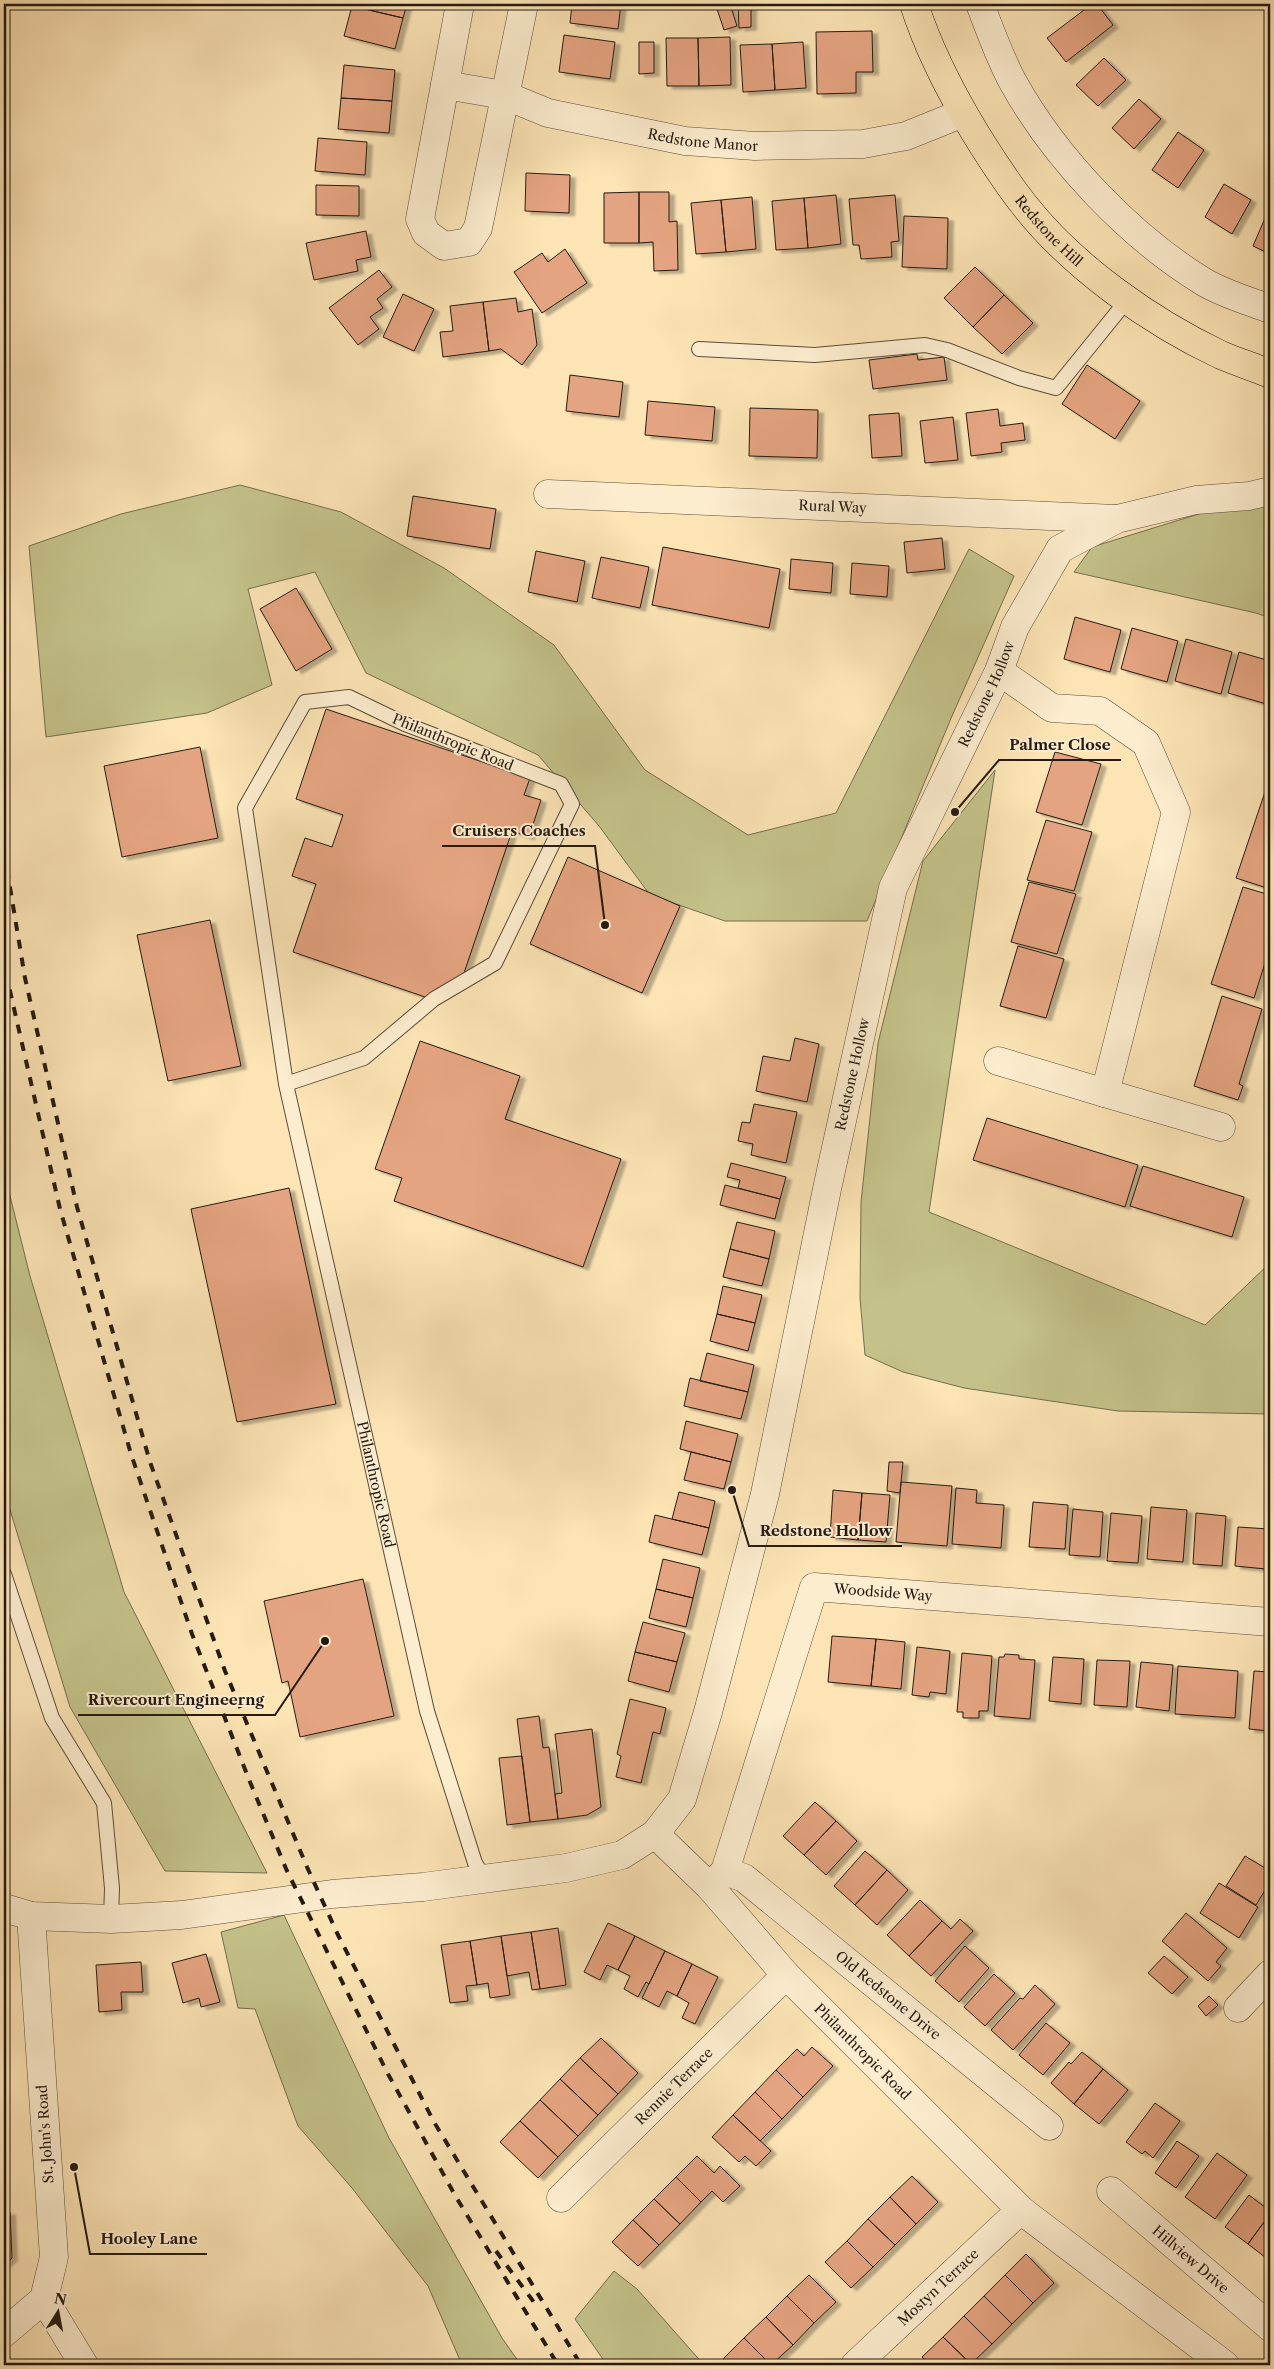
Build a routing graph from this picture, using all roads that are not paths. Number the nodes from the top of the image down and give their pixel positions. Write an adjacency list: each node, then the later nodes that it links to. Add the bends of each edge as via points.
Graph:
1 (460, 4): 5 (street)
2 (524, 4): 6 (street)
3 (914, 4): 7 (main road, Redstone Hill)
4 (980, 4): 9 (street, via 1013,83 1041,128 1071,166 1158,250 1205,283)
5 (445, 85): 6 (street, Redstone Manor); 6 (street, via 420,219 426,233 444,246 468,242 478,228)
6 (504, 95): 7 (street, Redstone Manor, via 548,113 685,141 755,146 862,144 906,136)
7 (963, 113): 8 (main road, Redstone Hill, via 1026,208 1060,244)
8 (1128, 299): 10 (lane, via 1056,388 925,345 815,355); 11 (main road, Redstone Hill, via 1170,328 1221,355)
9 (1270, 309)
10 (699, 349)
11 (1270, 374)
12 (1270, 491): 14 (street, Redstone Hollow, via 1196,500)
13 (548, 494): 14 (street, Rural Way)
14 (1117, 519): 15 (street, Redstone Hollow, via 1060,549 1015,627)
15 (998, 671): 18 (street, via 1052,708 1100,711 1146,743 1176,812); 22 (street, Redstone Hollow, via 892,888 765,1494 682,1800)
16 (998, 1061): 18 (street)
17 (286, 1084): 17 (lane, Philanthropic Road, via 245,808 305,702 349,697 405,724 561,784 572,804 495,963 434,999 364,1058); 23 (lane, Philanthropic Road, via 427,1711 475,1863)
18 (1105, 1093): 19 (street)
19 (1221, 1127)
20 (4, 1574): 27 (lane, via 52,1718 104,1803 112,1888)
21 (1270, 1622): 24 (street, Woodside Way, via 814,1587)
22 (655, 1834): 23 (street, via 622,1855 566,1868); 24 (street, Philanthropic Road)
23 (484, 1879): 27 (street, via 332,1894 182,1915)
24 (718, 1879): 29 (street, Philanthropic Road); 31 (street, Old Redstone Drive, via 744,1878)
25 (4, 1908): 26 (street)
26 (31, 1916): 27 (street); 35 (street, St. John's Road, via 54,2257)
27 (111, 1918)
28 (1270, 1974): 30 (street)
29 (786, 1975): 33 (street, Rennie Terrace); 34 (street, Philanthropic Road)
30 (1238, 2008)
31 (1049, 2126)
32 (1110, 2191): 36 (street, Hillview Drive)
33 (562, 2198)
34 (1022, 2211): 39 (street, Mostyn Terrace); 40 (street, Philanthropic Road)
35 (44, 2299): 37 (street); 38 (street)
36 (1270, 2327)
37 (4, 2333)
38 (84, 2365)
39 (855, 2365)
40 (1226, 2365)

